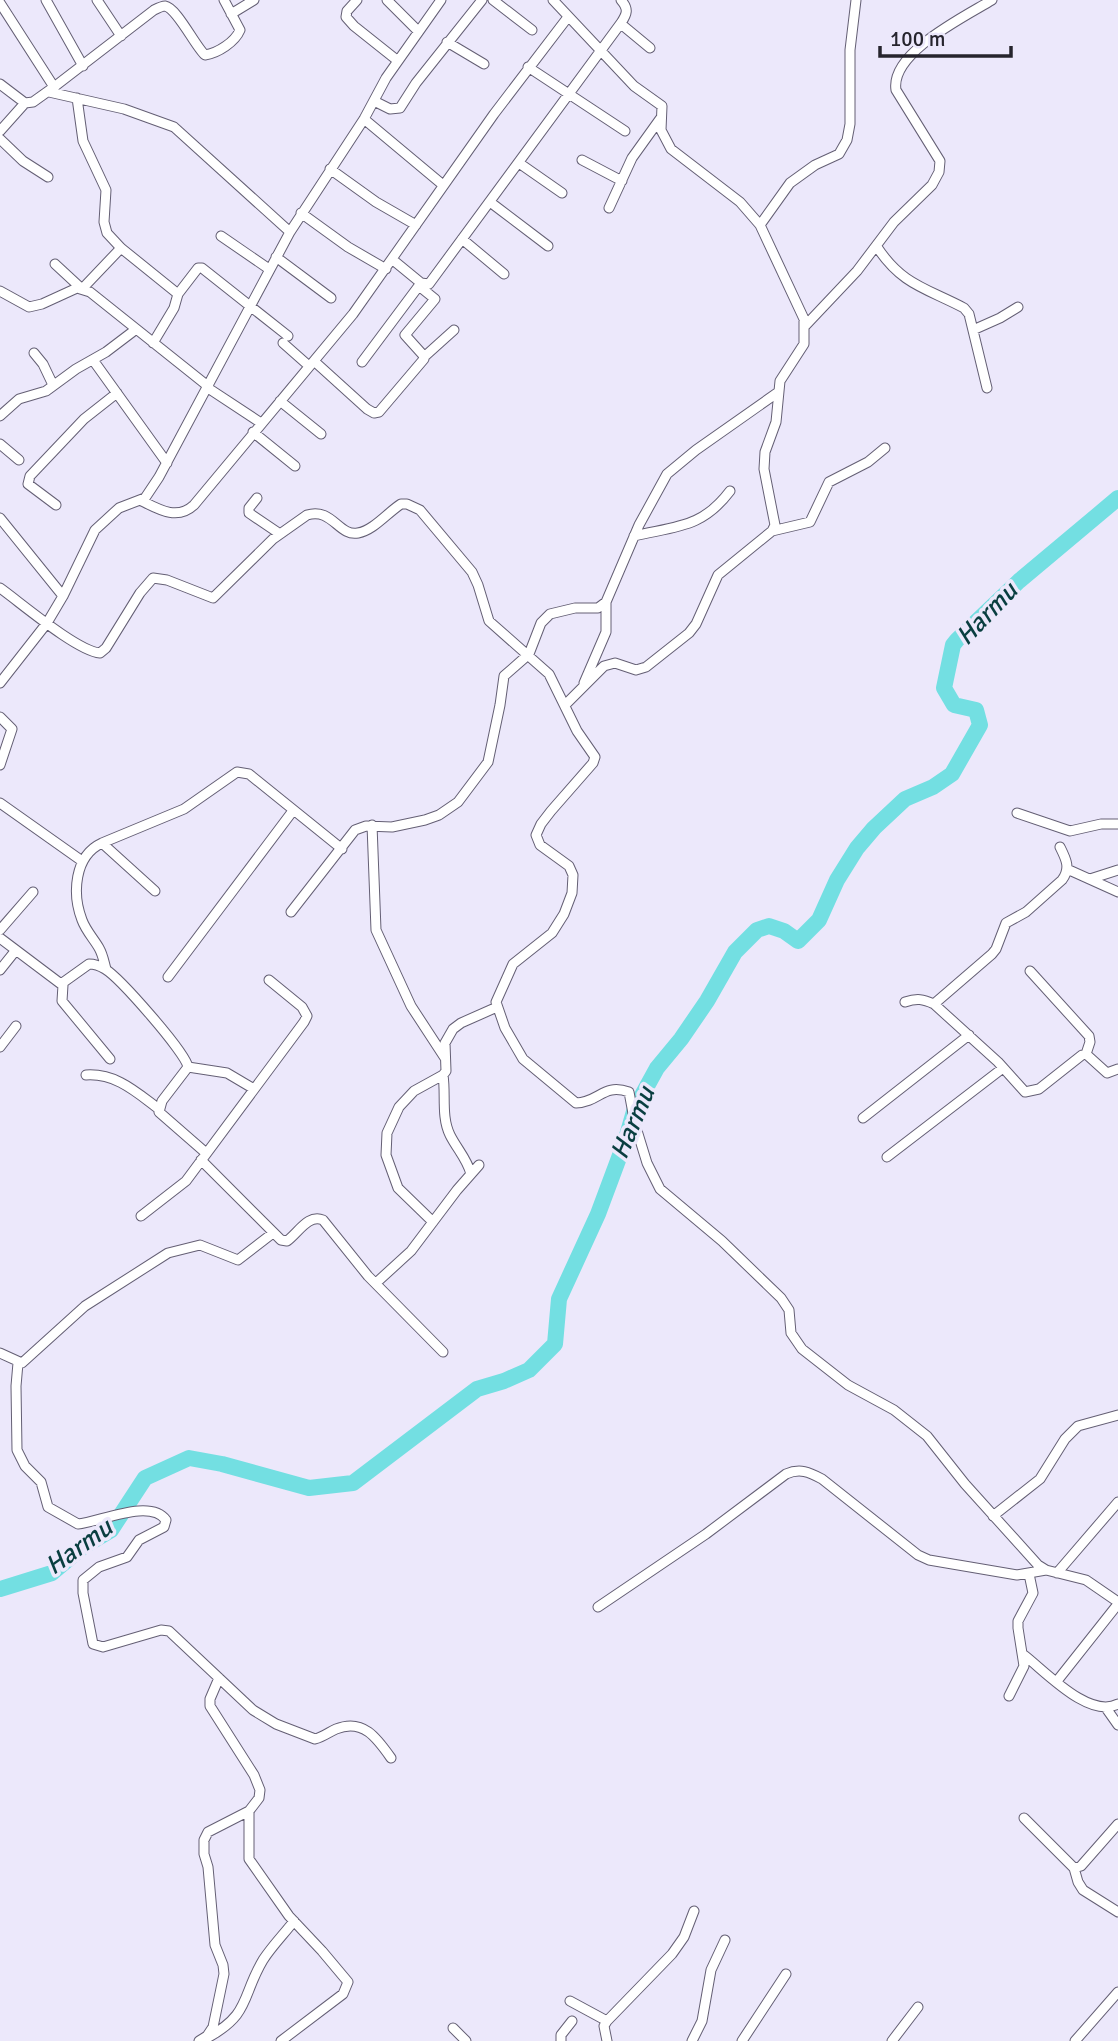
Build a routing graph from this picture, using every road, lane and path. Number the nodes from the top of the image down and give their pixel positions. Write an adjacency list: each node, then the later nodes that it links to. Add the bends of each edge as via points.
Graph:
1 (47, 0): 26 (street)
2 (97, 0): 20 (street)
3 (224, 0): 15 (street)
4 (254, 0): 15 (street)
5 (358, 0): 24 (street, via 346,17)
6 (387, 0): 18 (street)
7 (441, 0): 24 (street)
8 (482, 0): 21 (street)
9 (493, 0): 19 (street)
10 (553, 0): 16 (street)
11 (621, 0): 17 (street, via 627,6)
12 (856, 0): 50 (street, via 847,140 839,154 790,184)
13 (992, 0): 55 (street, via 928,41 897,72 896,90 940,167 932,185 894,222)
14 (0, 3): 29 (street)
15 (232, 14): 20 (street, via 239,34 208,55 167,7 154,10)
16 (568, 17): 23 (street); 27 (street)
17 (621, 24): 22 (street); 23 (street)
18 (417, 30)
19 (532, 30)
20 (121, 36): 26 (street)
21 (447, 42): 25 (street); 32 (street, via 400,108 390,109)
22 (650, 48)
23 (600, 52): 30 (street); 34 (street, via 662,106)
24 (398, 61): 32 (street)
25 (484, 64)
26 (83, 66): 29 (street)
27 (528, 67): 30 (street); 44 (street)
28 (0, 84): 33 (street)
29 (51, 89): 31 (street); 33 (street)
30 (568, 95): 37 (street); 40 (street)
31 (77, 98): 51 (street, via 174,127); 56 (street, via 83,141 106,190 105,226)
32 (374, 101): 35 (street)
33 (26, 103): 36 (street)
34 (662, 118): 43 (street, via 637,150); 50 (street, via 661,130 673,152 740,202)
35 (364, 119): 41 (street); 44 (street)
36 (0, 131)
37 (625, 131)
38 (0, 139): 42 (street, via 23,162)
39 (582, 160): 43 (street)
40 (519, 163): 45 (street); 46 (street)
41 (330, 169): 48 (street); 49 (street)
42 (48, 177)
43 (622, 181): 47 (street)
44 (443, 184): 49 (street)
45 (562, 193)
46 (490, 202): 53 (street); 54 (street)
47 (609, 208)
48 (301, 213): 51 (street); 59 (street, via 348,247)
49 (416, 225): 59 (street)
50 (760, 225): 69 (street)
51 (290, 232): 57 (street)
52 (221, 236): 60 (street)
53 (462, 239): 61 (street); 62 (street, via 429,284)
54 (548, 246)
55 (877, 247): 69 (street); 72 (street, via 904,278 964,308)
56 (121, 248): 63 (street); 65 (street)
57 (276, 257): 60 (street); 66 (street)
58 (55, 264): 63 (street)
59 (389, 265): 62 (street); 78 (street)
60 (269, 269): 67 (street)
61 (504, 274)
62 (420, 284): 75 (street, via 435,299 405,335); 77 (street)
63 (82, 289): 64 (street, via 29,307); 70 (street)
64 (0, 291)
65 (178, 294): 67 (street, via 202,268); 73 (street)
66 (331, 298)
67 (250, 304): 78 (street); 80 (street)
68 (1017, 307): 72 (street)
69 (805, 326): 83 (street, via 804,344 783,373)
70 (135, 330): 73 (street); 76 (street)
71 (454, 330): 75 (street)
72 (973, 330): 81 (street)
73 (153, 343): 80 (street)
74 (34, 353): 79 (street)
75 (424, 357): 78 (street, via 377,413)
76 (93, 360): 79 (street); 82 (street)
77 (362, 362)
78 (312, 364): 84 (street)
79 (53, 386): 85 (street, via 19,399)
80 (208, 387): 86 (street); 92 (street)
81 (987, 388)
82 (117, 393): 92 (street); 97 (street, via 83,419 30,476 29,484)
83 (777, 393): 99 (street, via 776,422 764,469 774,514); 101 (street, via 667,474)
84 (280, 401): 86 (street); 88 (street)
85 (0, 416)
86 (261, 423): 87 (street)
87 (253, 432): 93 (street); 96 (street, via 189,510 167,512)
88 (321, 434)
89 (0, 444): 91 (street)
90 (885, 448): 99 (street, via 829,482 810,522)
91 (19, 460)
92 (167, 463): 96 (street)
93 (295, 466)
94 (730, 491): 101 (street, via 705,517)
95 (257, 498): 100 (street, via 249,513)
96 (140, 500): 103 (street, via 119,508 95,530)
97 (55, 505)
98 (0, 518): 103 (street)
99 (772, 531): 108 (street, via 719,575 689,633 646,667 604,666)
100 (280, 534): 105 (street, via 213,598 153,578 100,653); 106 (street, via 312,513 328,516 348,532 359,533 399,505 409,504 433,524 474,575 489,621)
101 (635, 536): 104 (street)
102 (0, 588): 105 (street)
103 (64, 596): 105 (street)
104 (606, 602): 106 (street, via 598,608 550,614 541,623); 108 (street, via 606,632)
105 (47, 622): 107 (street)
106 (529, 654): 109 (street, via 549,674); 116 (street, via 503,676 488,762 458,802 425,820 392,827)
107 (0, 683)
108 (582, 690): 109 (street)
109 (565, 705): 139 (street, via 594,760 541,824 536,837 569,866 572,893 558,926 513,964)
110 (0, 717): 111 (street, via 12,729)
111 (0, 765)
112 (0, 803): 120 (street)
113 (292, 812): 117 (street, via 248,774 237,772 184,809); 119 (street); 134 (street)
114 (1017, 813): 115 (street, via 1070,831)
115 (1118, 824)
116 (372, 825): 119 (street, via 355,830); 144 (street, via 376,930 411,1006)
117 (102, 843): 120 (street); 124 (street)
118 (1060, 847): 121 (street)
119 (342, 849): 127 (street)
120 (82, 861): 131 (street, via 78,878 81,918)
121 (1067, 869): 123 (street); 138 (street, via 1062,880 1026,912 1006,923 992,954)
122 (1118, 870): 123 (street)
123 (1090, 879): 126 (street)
124 (155, 891)
125 (33, 892): 128 (street)
126 (1118, 892)
127 (291, 912)
128 (0, 930)
129 (0, 938): 130 (street)
130 (16, 950): 132 (street); 136 (street)
131 (106, 969): 136 (street, via 89,964); 146 (street, via 157,1024)
132 (0, 970)
133 (1030, 971): 143 (street, via 1089,1036)
134 (168, 977)
135 (269, 980): 151 (street, via 307,1016)
136 (63, 985): 145 (street, via 62,1001)
137 (905, 1002): 138 (street, via 915,998)
138 (934, 1004): 141 (street)
139 (497, 1007): 144 (street, via 456,1026 445,1043); 167 (street, via 523,1059 572,1101 586,1102 612,1088 629,1091 635,1124 660,1189 780,1298 789,1310 791,1333 802,1349 927,1436)
140 (16, 1026): 142 (street)
141 (969, 1035): 147 (street); 153 (street)
142 (0, 1047)
143 (1086, 1054): 147 (street, via 1032,1092 1025,1092); 148 (street, via 1107,1073)
144 (444, 1058): 150 (street)
145 (110, 1059)
146 (188, 1067): 151 (street, via 227,1073); 152 (street)
147 (1003, 1068): 155 (street)
148 (1118, 1069)
149 (86, 1075): 152 (street, via 115,1079)
150 (443, 1075): 157 (street, via 449,1134 468,1161); 159 (street, via 422,1085 399,1107 387,1133 386,1150 398,1188)
151 (254, 1089): 154 (street)
152 (159, 1109): 154 (street)
153 (863, 1118)
154 (203, 1157): 158 (street, via 186,1181); 160 (street)
155 (887, 1157)
156 (479, 1165): 157 (street)
157 (471, 1174): 159 (street)
158 (141, 1216)
159 (433, 1222): 161 (street, via 411,1251)
160 (273, 1233): 161 (street, via 288,1241 311,1219 323,1220); 164 (street, via 238,1259 200,1245 168,1252 85,1306)
161 (376, 1283): 162 (street)
162 (443, 1352)
163 (0, 1353): 164 (street)
164 (18, 1363): 174 (street, via 17,1450 24,1466 45,1489 46,1504 75,1523 130,1512 157,1513 166,1524 139,1540 127,1557 99,1567 83,1580 92,1642 101,1647 166,1630)
165 (1118, 1415): 167 (street, via 1078,1426 1040,1479)
166 (1118, 1502): 169 (street)
167 (993, 1516): 168 (street)
168 (1046, 1570): 169 (street); 170 (street)
169 (1057, 1573): 171 (street, via 1086,1580)
170 (1029, 1574): 172 (street, via 929,1560 822,1479 796,1470); 173 (street, via 1033,1593 1018,1621)
171 (1118, 1603): 175 (street)
172 (598, 1607)
173 (1024, 1655): 175 (street); 176 (street, via 1022,1672)
174 (219, 1678): 180 (street, via 267,1720 315,1739 338,1728 358,1726 377,1739); 181 (street, via 211,1708 260,1790)
175 (1057, 1681): 178 (street, via 1081,1700)
176 (1009, 1696)
177 (1118, 1704): 178 (street)
178 (1106, 1708): 179 (street)
179 (1118, 1725)
180 (391, 1758)
181 (249, 1811): 187 (street, via 249,1859); 196 (street, via 208,1832 204,1840 214,1940 224,1974 215,2018)
182 (1024, 1818): 184 (street)
183 (1118, 1824): 184 (street, via 1081,1866)
184 (1074, 1868): 186 (street, via 1083,1890)
185 (694, 1911): 194 (street, via 672,1954)
186 (1118, 1912)
187 (294, 1921): 196 (street, via 264,1959 245,2004 230,2025); 197 (street, via 344,1976 347,1988)
188 (725, 1940): 201 (street, via 711,1970 702,2021)
189 (786, 1974): 202 (street)
190 (1118, 1992): 204 (street)
191 (570, 2001): 194 (street)
192 (918, 2007): 203 (street)
193 (572, 2021): 199 (street)
194 (607, 2021): 200 (street)
195 (453, 2028): 198 (street)
196 (201, 2040)
197 (281, 2041)
198 (467, 2041)
199 (561, 2041)
200 (607, 2041)
201 (692, 2041)
202 (742, 2041)
203 (892, 2041)
204 (1075, 2041)

